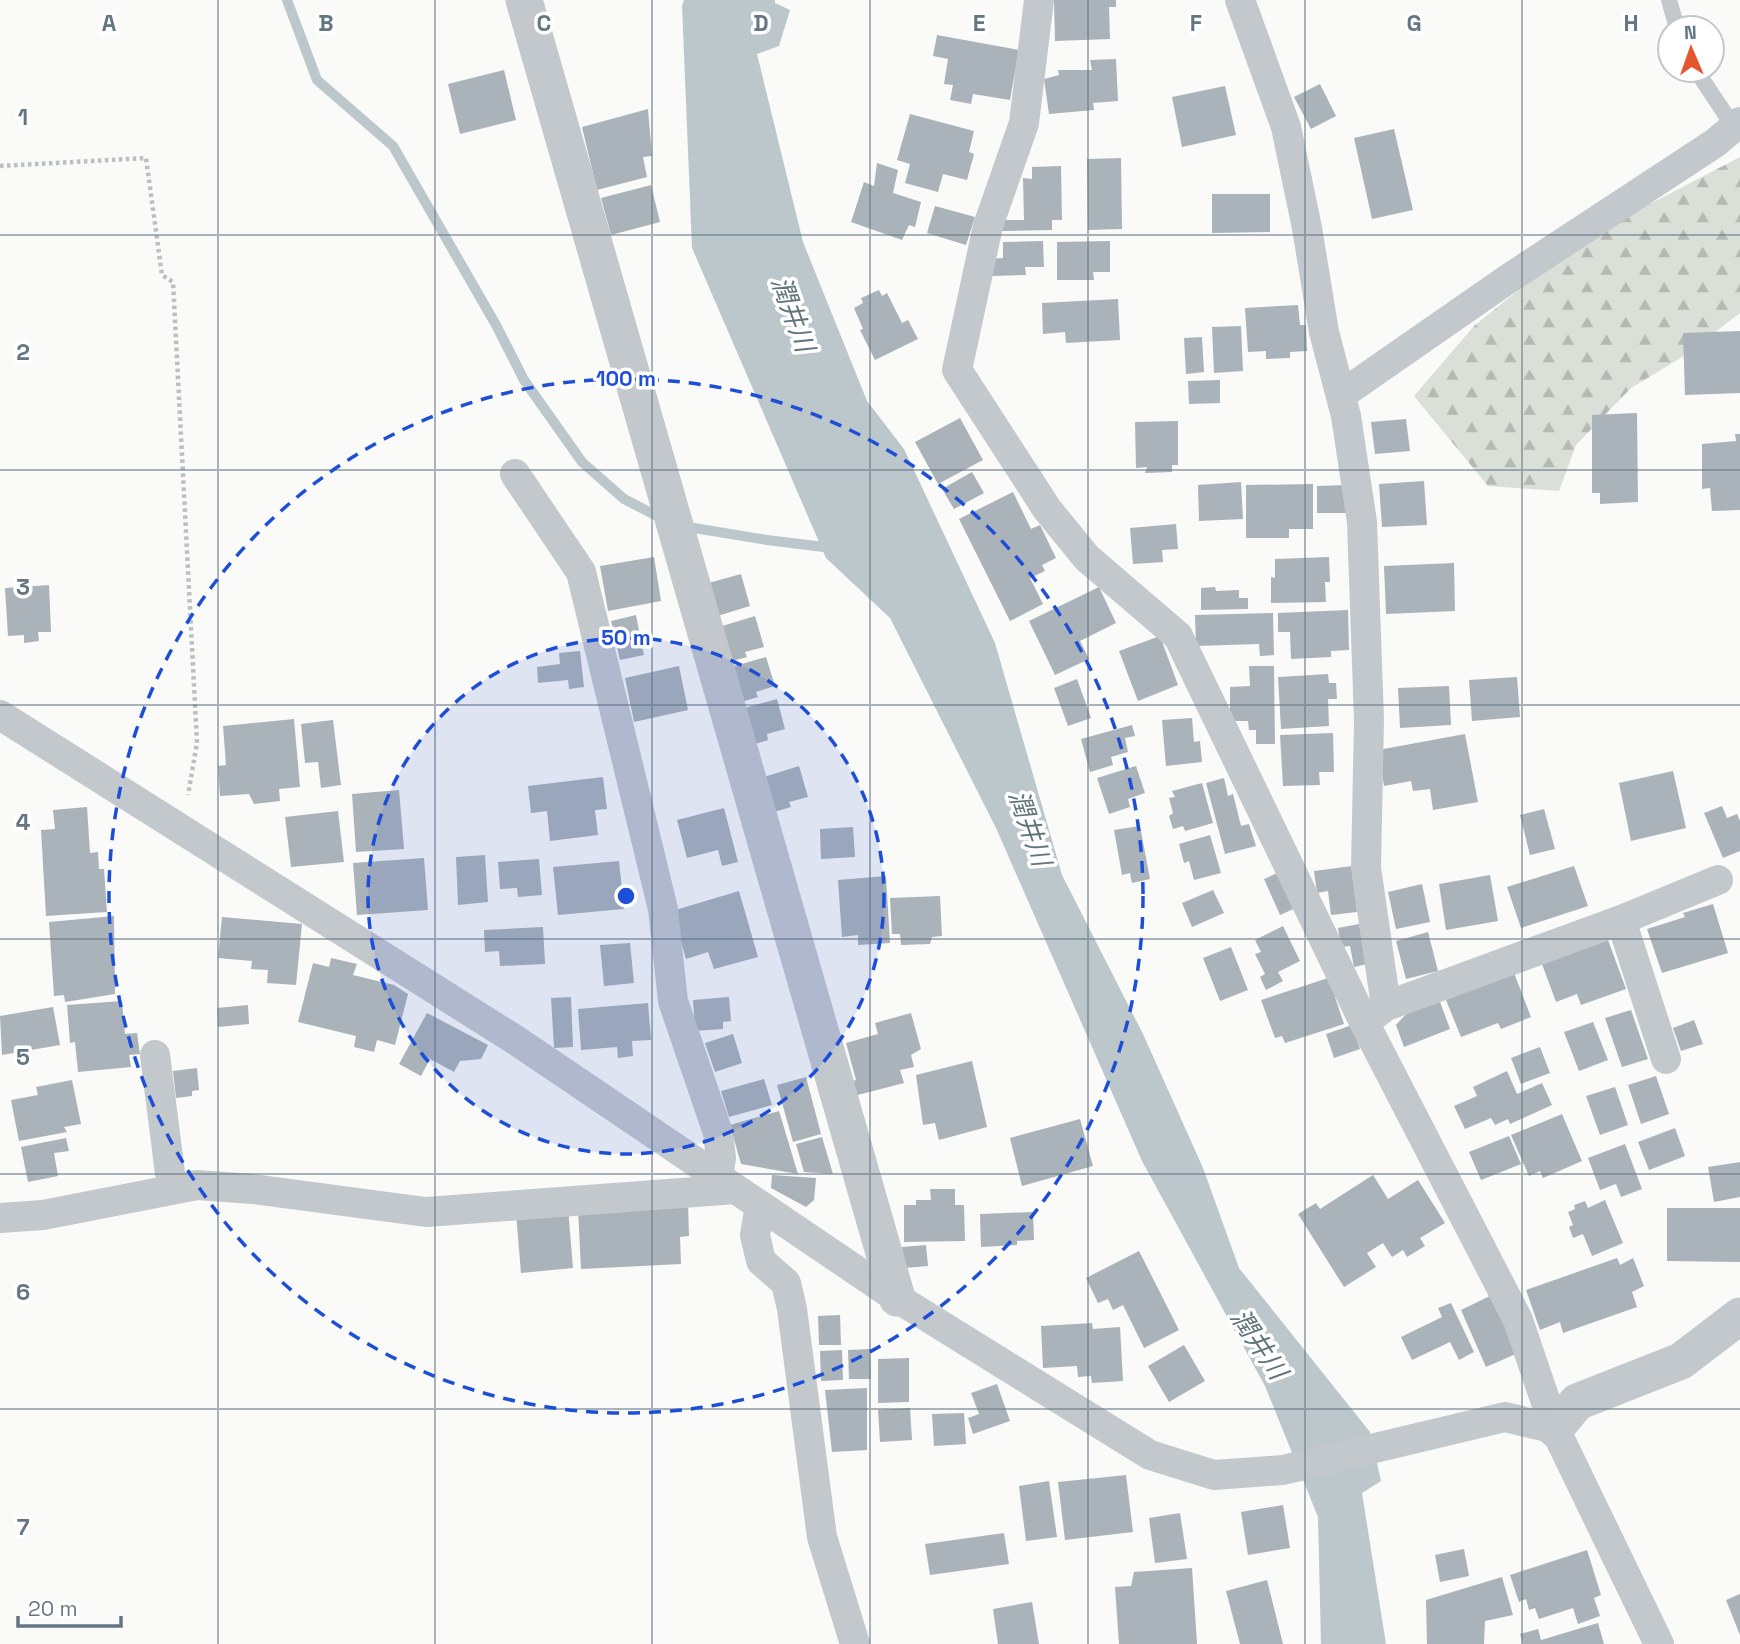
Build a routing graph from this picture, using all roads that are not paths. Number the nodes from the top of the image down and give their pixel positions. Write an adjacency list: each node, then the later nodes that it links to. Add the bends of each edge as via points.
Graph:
1 (524, 0): 17 (street)
2 (1039, 0): 11 (street, via 1024,123 988,226 957,370 1048,509 1087,558 1178,636)
3 (1240, 0): 6 (street, via 1286,127)
4 (1706, 84): 5 (lane)
5 (1738, 130): 6 (street)
6 (1340, 395): 11 (street, via 1362,522 1369,720 1366,868)
7 (515, 474): 15 (street, via 581,572 663,909 673,1001 718,1133 721,1158)
8 (0, 715): 15 (street, via 517,1041)
9 (1718, 880): 10 (street)
10 (1621, 920): 11 (street); 13 (street)
11 (1375, 1014): 19 (street, via 1518,1320)
12 (155, 1055): 14 (street)
13 (1666, 1059)
14 (172, 1189): 15 (street, via 197,1185 253,1189 426,1212); 16 (street, via 43,1215)
15 (738, 1190): 17 (street); 20 (street, via 761,1261 786,1283 822,1538)
16 (0, 1218)
17 (897, 1298): 19 (street, via 1150,1455 1213,1475 1283,1470 1505,1417)
18 (1740, 1316): 19 (street, via 1681,1361 1577,1402)
19 (1555, 1429): 21 (street)
20 (855, 1644)
21 (1659, 1644)

